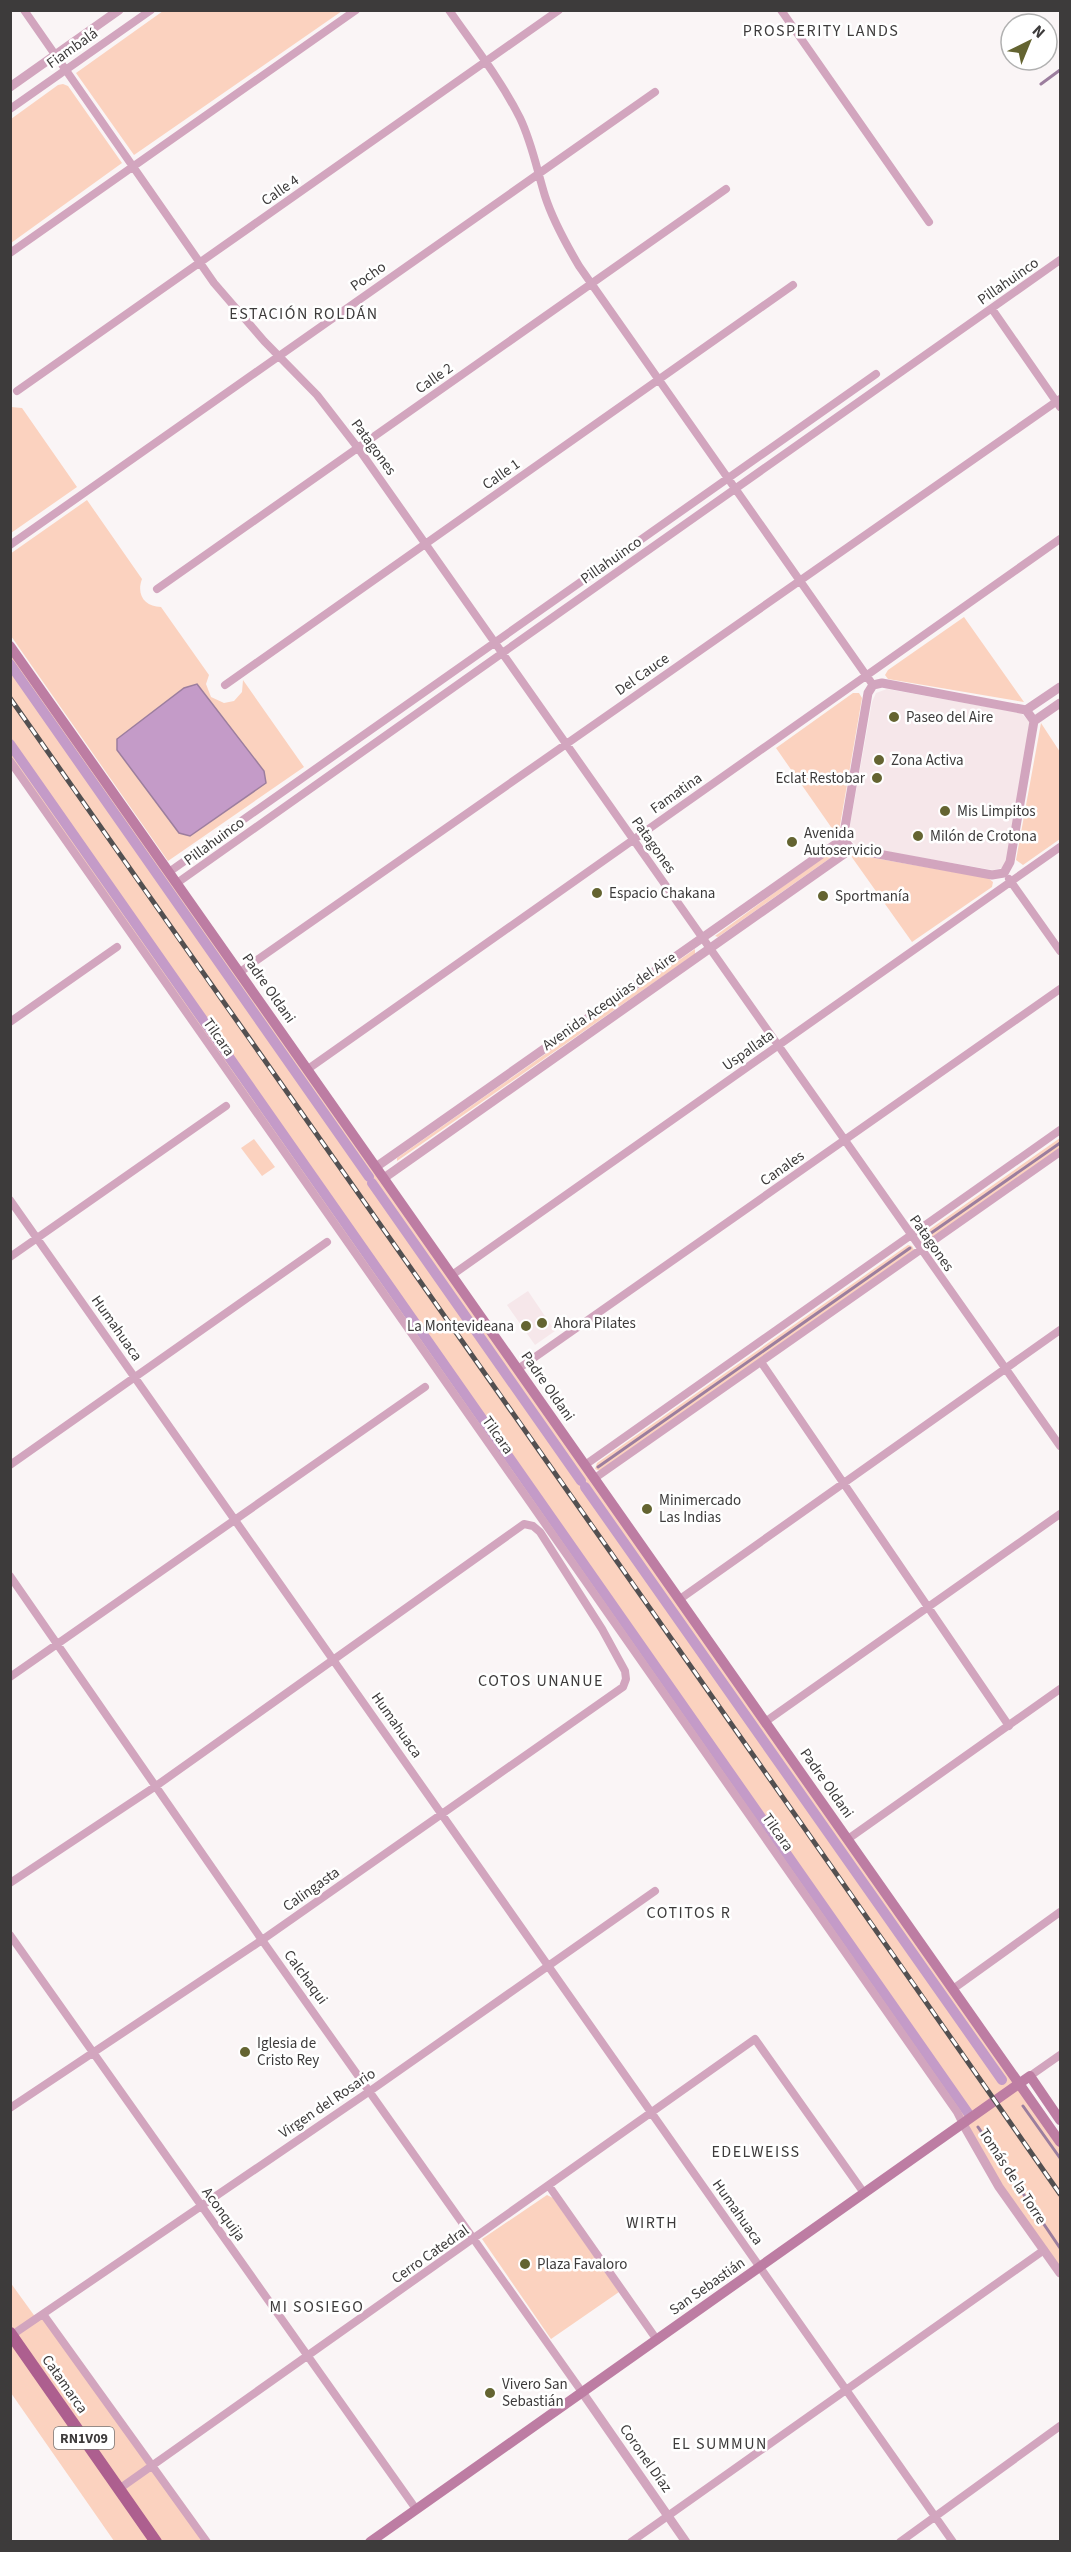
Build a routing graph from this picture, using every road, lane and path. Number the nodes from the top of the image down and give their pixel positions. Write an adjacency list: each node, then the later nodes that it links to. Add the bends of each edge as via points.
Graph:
1 (24, 10): 8 (street, Patagones)
2 (120, 10): 8 (street, Fiambalá)
3 (151, 10): 10 (street, Fiambalá)
4 (356, 10): 14 (street)
5 (450, 10): 9 (street)
6 (559, 10): 9 (street, Calle 4)
7 (781, 10): 17 (street)
8 (55, 56): 10 (street, Patagones); 11 (street, Fiambalá)
9 (486, 62): 15 (street, via 520,120); 20 (street, Calle 4)
10 (65, 71): 13 (street, Fiambalá); 14 (street, Patagones)
11 (10, 87)
12 (655, 92): 15 (street, Pocho)
13 (10, 109)
14 (133, 167): 18 (street); 20 (street, Patagones)
15 (540, 172): 21 (street, via 545,197 560,232); 24 (street, Pocho)
16 (726, 189): 21 (street, Calle 2)
17 (929, 222)
18 (10, 253)
19 (1060, 260): 23 (street, Pillahuinco)
20 (200, 262): 24 (street, Patagones, via 237,312); 27 (street, Calle 4)
21 (591, 284): 26 (street); 29 (street, Calle 2)
22 (794, 285): 26 (street, Calle 1)
23 (992, 309): 28 (street); 31 (street, Pillahuinco)
24 (278, 355): 29 (street, Patagones, via 317,395); 34 (street, Pocho)
25 (876, 374): 30 (street, Pillahuinco)
26 (659, 380): 30 (street); 33 (street, Calle 1)
27 (17, 391)
28 (1059, 402): 35 (street, Del Cauce)
29 (358, 448): 33 (street, Patagones); 36 (street, Calle 2)
30 (728, 478): 31 (street); 37 (street, Pillahuinco)
31 (736, 490): 35 (street); 39 (street, Pillahuinco)
32 (1060, 539): 40 (street, Famatina)
33 (426, 543): 37 (street, Patagones); 41 (street, Calle 1)
34 (10, 545)
35 (800, 580): 40 (street); 47 (street, Del Cauce)
36 (157, 589)
37 (496, 642): 39 (street, Patagones); 53 (street, Pillahuinco)
38 (10, 646): 53 (main road, Padre Oldani)
39 (502, 651): 47 (street, Patagones); 56 (street, Pillahuinco)
40 (866, 675): 42 (street); 50 (street, Famatina)
41 (225, 685)
42 (873, 685): 45 (street, via 882,683); 49 (street, via 868,693)
43 (1060, 687): 45 (street)
44 (1060, 702): 46 (street)
45 (1026, 711): 46 (street)
46 (1034, 721): 54 (street)
47 (567, 744): 50 (street, Patagones); 61 (street, Del Cauce)
48 (10, 761): 119 (street, Tilcara)
49 (843, 838): 52 (street); 57 (street, Avenida Acequias del Aire)
50 (633, 839): 57 (street, Patagones); 65 (street, Famatina)
51 (1060, 848): 55 (street, Uspallata)
52 (851, 849): 54 (street, via 992,875); 59 (street, Avenida Acequias del Aire)
53 (169, 872): 56 (main road, Padre Oldani)
54 (1005, 873): 55 (street)
55 (1011, 882): 60 (street); 64 (street, Uspallata)
56 (177, 883): 61 (main road, Padre Oldani)
57 (702, 938): 59 (street, Patagones); 70 (street, Avenida Acequias del Aire)
58 (117, 947): 63 (street)
59 (710, 949): 64 (street, Patagones); 71 (street, Avenida Acequias del Aire)
60 (1060, 951)
61 (240, 972): 65 (main road, Padre Oldani)
62 (1060, 989): 68 (street, Canales)
63 (10, 1022)
64 (778, 1046): 68 (street, Patagones); 78 (street, Uspallata)
65 (308, 1069): 70 (main road, Padre Oldani)
66 (226, 1106): 74 (street)
67 (1060, 1130): 73 (street)
68 (844, 1141): 73 (street, Patagones); 81 (street, Canales)
69 (1060, 1152): 76 (street)
70 (376, 1167): 71 (main road, Padre Oldani)
71 (384, 1178): 78 (main road, Padre Oldani)
72 (10, 1200): 74 (street, Humahuaca)
73 (911, 1236): 76 (street, Patagones); 87 (street)
74 (38, 1238): 77 (street); 83 (street, Humahuaca)
75 (327, 1242): 83 (street)
76 (921, 1250): 80 (street); 82 (street, Patagones)
77 (10, 1257)
78 (452, 1275): 81 (main road, Padre Oldani)
79 (1060, 1330): 82 (street)
80 (761, 1362): 88 (street); 89 (street)
81 (518, 1369): 87 (main road, Padre Oldani)
82 (1006, 1369): 85 (street, Patagones); 89 (street)
83 (135, 1378): 86 (street); 91 (street, Humahuaca)
84 (425, 1387): 91 (street)
85 (1060, 1446)
86 (10, 1465)
87 (585, 1465): 88 (main road, Padre Oldani)
88 (595, 1478): 93 (main road, Padre Oldani)
89 (843, 1483): 93 (street); 94 (street)
90 (1060, 1514): 94 (street)
91 (234, 1520): 95 (street); 96 (street, Humahuaca)
92 (10, 1576): 95 (street, Calchaqui)
93 (680, 1599): 99 (main road, Padre Oldani)
94 (928, 1608): 99 (street); 100 (street)
95 (58, 1644): 97 (street); 101 (street, Calchaqui)
96 (333, 1658): 101 (street); 102 (street, Humahuaca); 102 (street, Calingasta, via 524,1524 540,1532 602,1629 626,1679 623,1687)
97 (10, 1677)
98 (1060, 1689): 100 (street)
99 (765, 1722): 103 (main road, Padre Oldani)
100 (1009, 1726): 103 (street)
101 (156, 1786): 104 (street); 108 (street, Calchaqui)
102 (441, 1812): 108 (street, Calingasta); 109 (street, Humahuaca)
103 (848, 1839): 110 (main road, Padre Oldani)
104 (10, 1883)
105 (655, 1891): 109 (street, Virgen del Rosario)
106 (1060, 1912): 110 (street)
107 (10, 1935): 111 (street, Aconquija)
108 (262, 1940): 111 (street, Calingasta); 115 (street, Calchaqui)
109 (548, 1965): 115 (street, Virgen del Rosario); 117 (street, Humahuaca)
110 (953, 1989): 114 (main road, Padre Oldani)
111 (92, 2051): 116 (street, Calingasta); 123 (street, Aconquija)
112 (1060, 2055): 113 (street, San Sebastián)
113 (1030, 2076): 114 (main road, San Sebastián); 118 (main road)
114 (1019, 2084): 119 (main road, San Sebastián); 120 (main road, Padre Oldani)
115 (370, 2091): 123 (street, Virgen del Rosario); 124 (street, Calchaqui)
116 (10, 2108)
117 (652, 2112): 121 (street, Cerro Catedral); 122 (street, Cerro Catedral, via 755,2039); 126 (street, Humahuaca)
118 (1060, 2120)
119 (963, 2124): 122 (main road, San Sebastián); 125 (street, Tomás de la Torre, via 999,2187)
120 (1060, 2142)
121 (549, 2186): 124 (street, Cerro Catedral); 130 (street)
122 (864, 2193): 126 (main road, San Sebastián)
123 (200, 2205): 128 (street, Virgen del Rosario); 131 (street, Aconquija)
124 (474, 2239): 131 (street, Cerro Catedral); 133 (street, Calchaqui)
125 (1044, 2250): 127 (street, Tomás de la Torre); 132 (street)
126 (760, 2267): 130 (main road, San Sebastián); 132 (street, Humahuaca)
127 (1060, 2274)
128 (43, 2314): 129 (street, Virgen del Rosario); 135 (street)
129 (11, 2335): 136 (main road, Catamarca / RN1V09)
130 (657, 2340): 133 (main road, San Sebastián)
131 (309, 2355): 135 (street, Cerro Catedral); 137 (street, Aconquija)
132 (846, 2390): 138 (street); 139 (street, Humahuaca)
133 (582, 2392): 137 (main road, San Sebastián); 138 (street, Coronel Díaz)
134 (1060, 2426): 139 (street)
135 (152, 2465): 136 (street, Cerro Catedral); 141 (street)
136 (119, 2489): 140 (main road, Catamarca / RN1V09)
137 (416, 2509): 142 (main road, San Sebastián)
138 (668, 2516): 143 (street); 144 (street, Coronel Díaz)
139 (935, 2516): 145 (street); 146 (street, Humahuaca)
140 (156, 2541)
141 (207, 2541)
142 (373, 2541)
143 (631, 2541)
144 (686, 2541)
145 (900, 2541)
146 (953, 2541)

